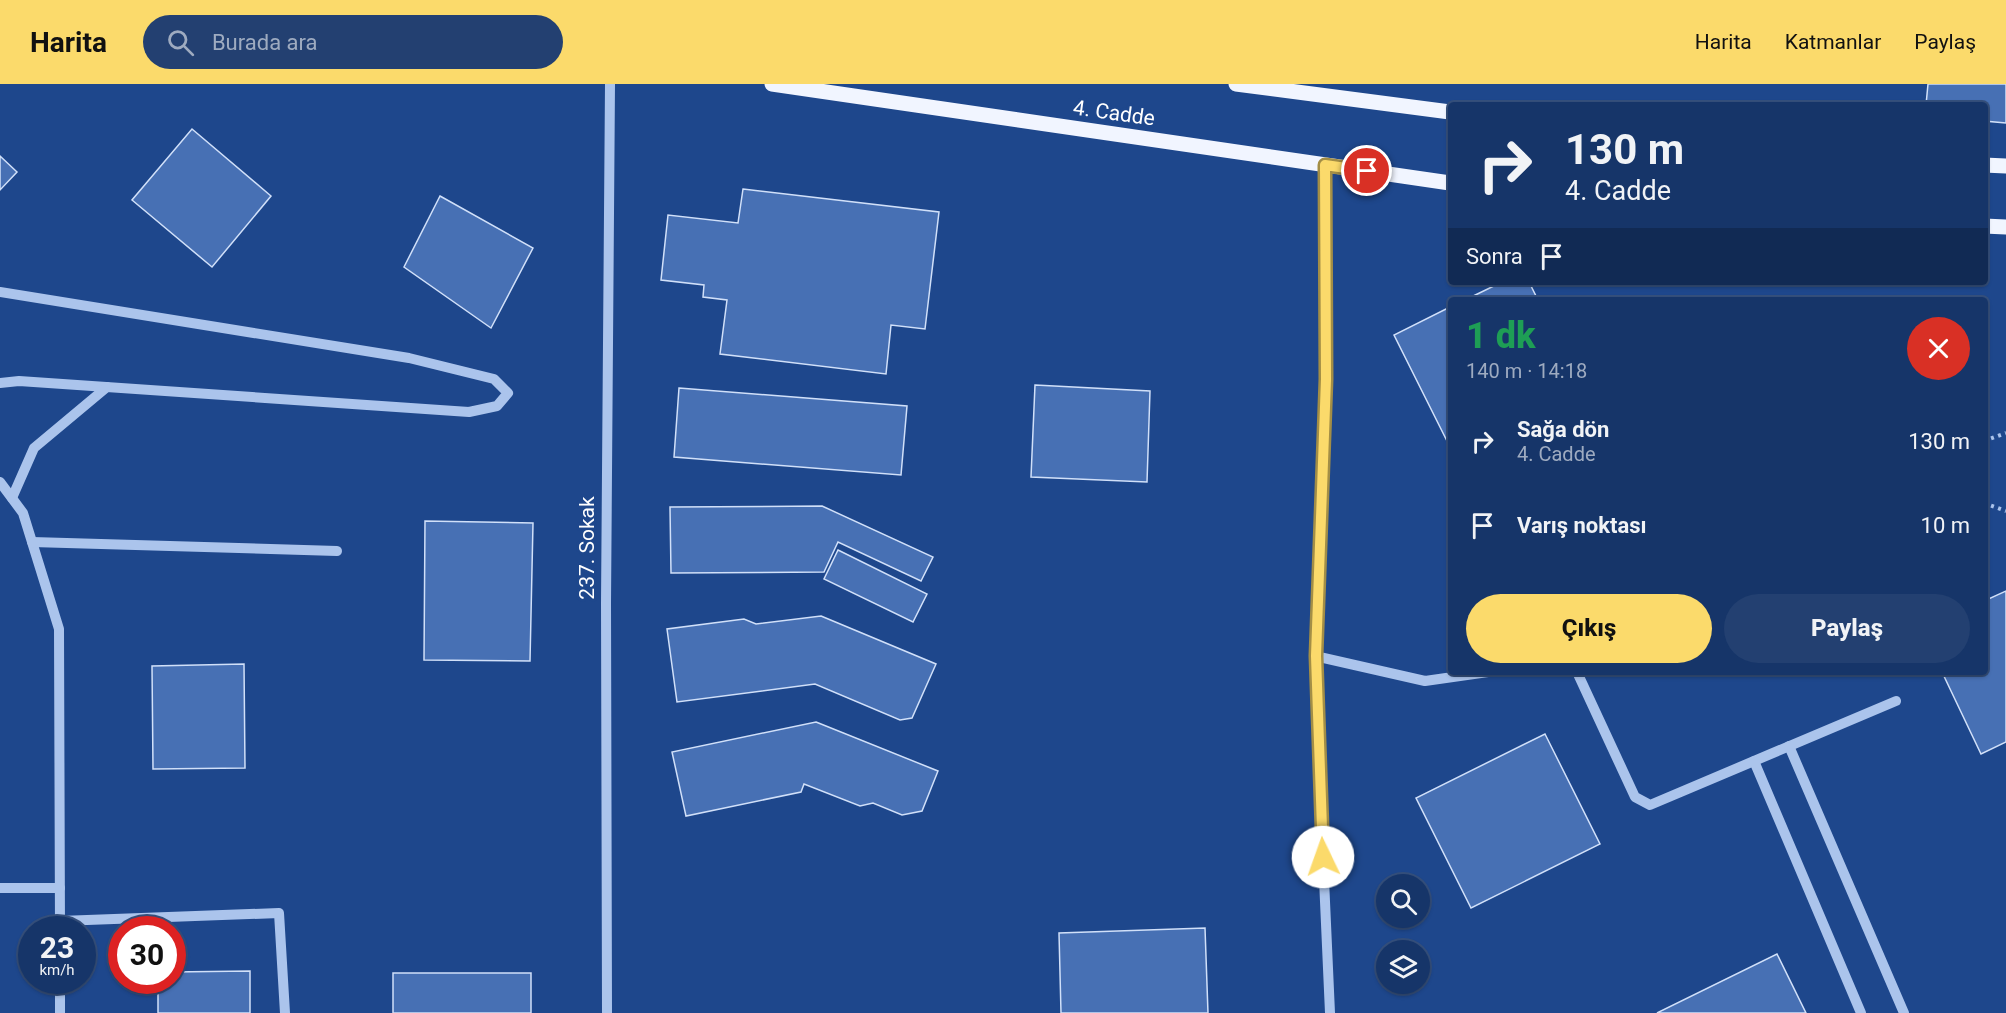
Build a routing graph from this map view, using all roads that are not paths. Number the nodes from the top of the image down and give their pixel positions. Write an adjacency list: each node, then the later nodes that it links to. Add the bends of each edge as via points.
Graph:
1 (610, 84): 31 (street, 237. Sokak)
2 (772, 84): 5 (main road, 4. Cadde)
3 (1236, 84): 4 (main road)
4 (1448, 112)
5 (1325, 165): 8 (main road, 4. Cadde); 18 (street, via 1326,379)
6 (1988, 165): 7 (main road)
7 (2006, 166)
8 (1448, 183)
9 (1988, 226): 10 (main road)
10 (2006, 227)
11 (0, 292): 13 (street, via 409,358 494,379 508,393 497,406 469,412)
12 (0, 382): 13 (street)
13 (107, 387): 15 (street, via 34,448)
14 (0, 482): 15 (street)
15 (12, 498): 16 (street, via 23,513)
16 (32, 542): 17 (street); 25 (street, via 59,629)
17 (337, 551)
18 (1316, 656): 19 (street, via 1425,681); 32 (street)
19 (1467, 675)
20 (1578, 675): 23 (street, via 1635,797 1650,805)
21 (1896, 701): 22 (street)
22 (1789, 746): 23 (street); 34 (street)
23 (1754, 761): 33 (street)
24 (0, 888): 25 (street)
25 (60, 888): 26 (street)
26 (60, 916)
27 (96, 923): 30 (street, via 279,913)
28 (60, 994): 29 (street)
29 (60, 1013)
30 (285, 1013)
31 (607, 1013)
32 (1330, 1013)
33 (1861, 1013)
34 (1904, 1013)

